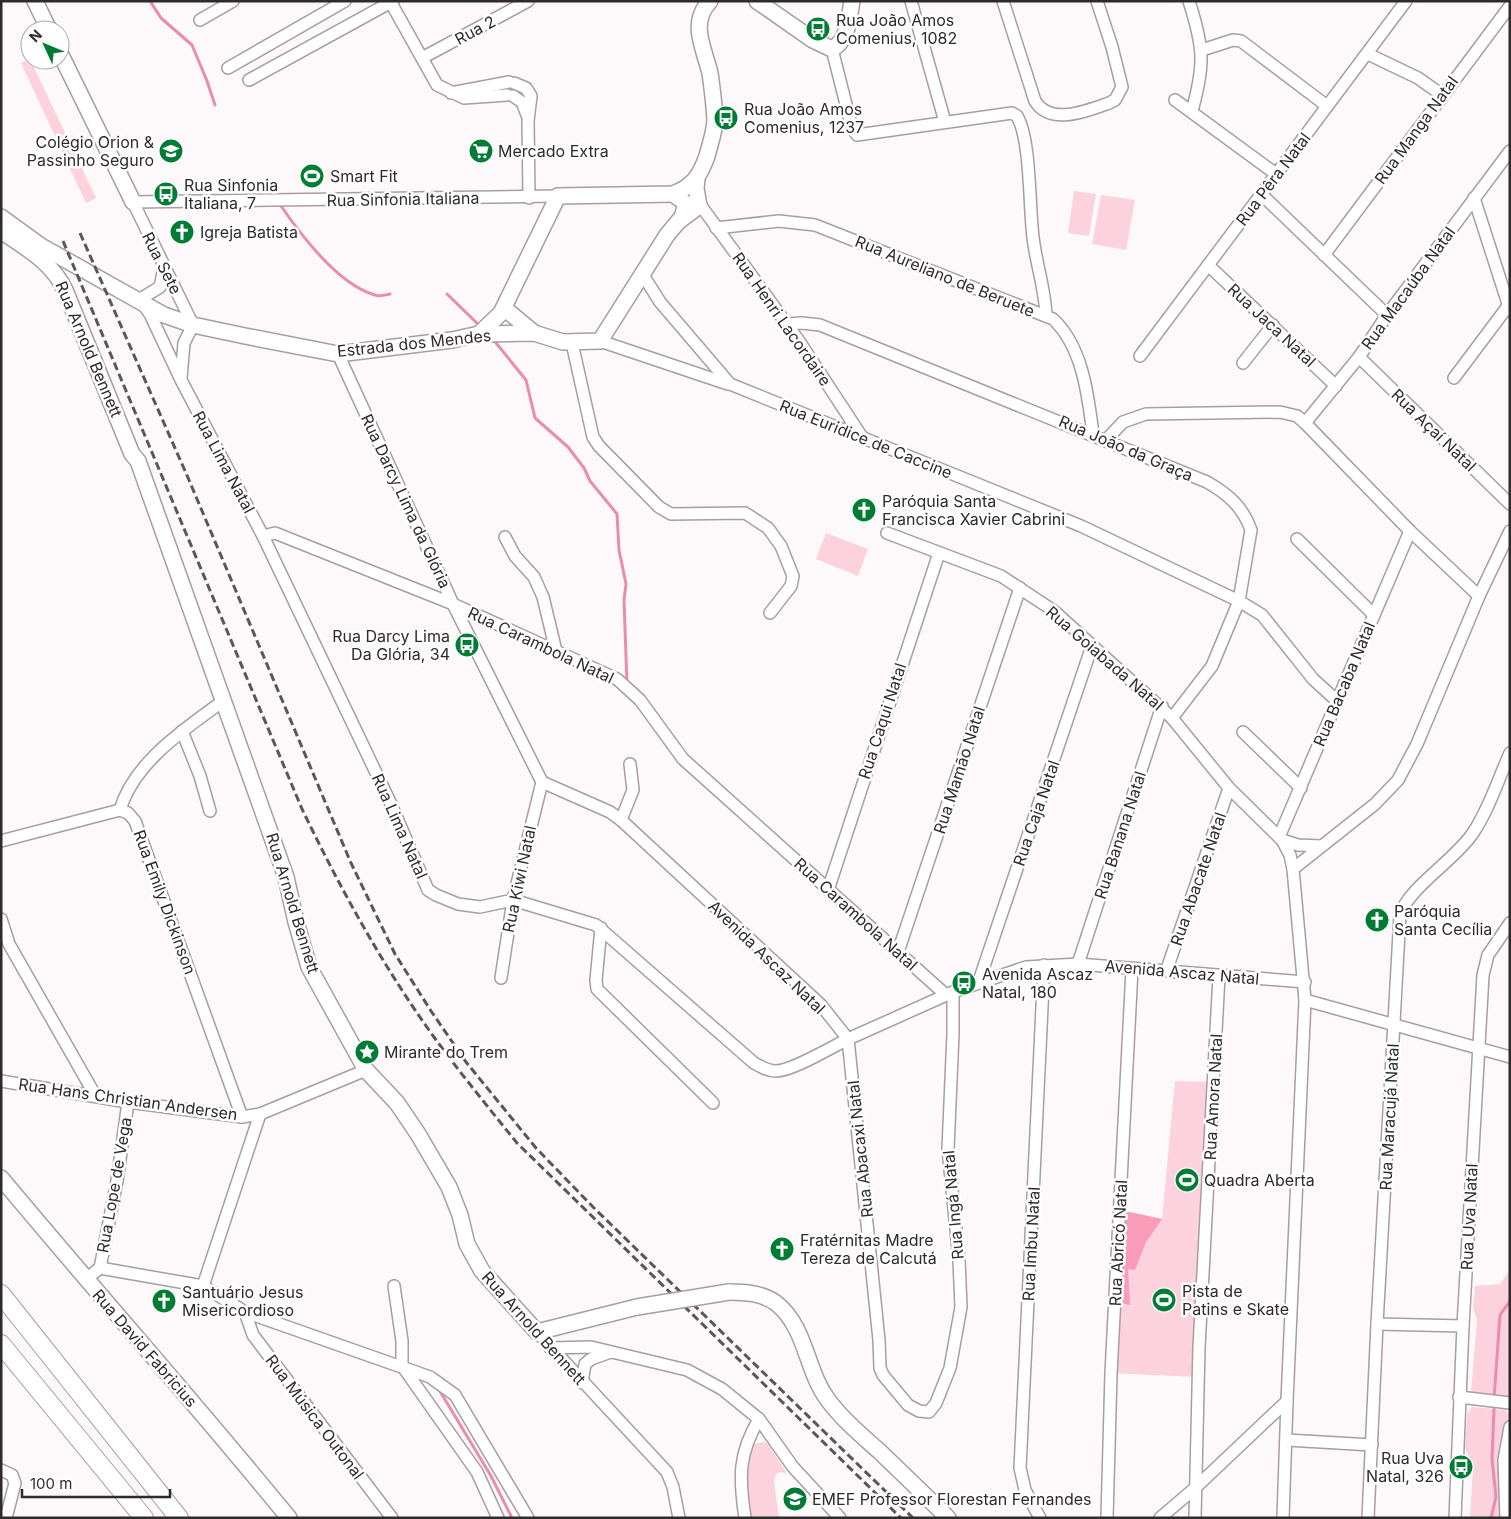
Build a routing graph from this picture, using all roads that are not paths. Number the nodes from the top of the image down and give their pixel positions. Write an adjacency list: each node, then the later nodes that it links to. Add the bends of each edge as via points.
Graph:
1 (35, 1): 15 (street)
2 (233, 1): 16 (street)
3 (345, 1): 21 (street)
4 (528, 1): 20 (street, Rua 2)
5 (710, 1): 33 (street, via 702,13 698,31 710,74 715,120 710,147)
6 (757, 1): 17 (street, via 813,40)
7 (852, 1): 17 (street, via 845,36)
8 (911, 1): 30 (street)
9 (1003, 1): 10 (street, via 1035,101 1042,110 1056,115 1109,103 1115,100 1122,87)
10 (1097, 1)
11 (1189, 1): 18 (street)
12 (1406, 1): 19 (street, Rua Pêra Natal)
13 (391, 2): 20 (street); 23 (street)
14 (1510, 6): 25 (street, Rua Manga Natal)
15 (44, 20)
16 (200, 20)
17 (832, 49): 30 (street, via 852,131 860,136)
18 (1202, 50): 27 (street, via 1238,40 1247,44); 28 (street, via 1199,84)
19 (1368, 54): 25 (street, via 1418,78); 27 (street, Rua Pêra Natal)
20 (422, 58): 24 (street, via 437,85)
21 (228, 68)
22 (68, 70): 38 (street)
23 (249, 80)
24 (451, 93): 29 (street, via 473,99 510,96 522,102); 29 (street, via 512,82 523,85 530,91)
25 (1442, 95): 43 (street, Rua Manga Natal)
26 (1175, 100): 28 (street)
27 (1327, 106): 32 (street, Rua Pêra Natal)
28 (1192, 111): 32 (street)
29 (528, 121): 36 (street)
30 (945, 122): 52 (street, via 1012,113 1019,118)
31 (1510, 151): 37 (street, Rua Macaúba Natal)
32 (1276, 174): 34 (street, Rua Pêra Natal)
33 (691, 191): 35 (street, Rua Sinfonia Italiana); 40 (street); 40 (street, via 696,209); 41 (street, Rua Henri Lacordaire)
34 (1261, 194): 43 (street); 44 (street, Rua Pêra Natal)
35 (558, 196): 36 (street, Rua Sinfonia Italiana); 49 (street)
36 (529, 198): 38 (street, Rua Sinfonia Italiana)
37 (1474, 198): 50 (street); 51 (street, Rua Macaúba Natal)
38 (133, 202): 46 (street, Rua Sete)
39 (1, 217): 45 (street, Estrada dos Mendes)
40 (679, 221): 47 (street)
41 (716, 228): 52 (street, Rua Aureliano de Beruete, via 779,221 807,222); 53 (street, Rua Henri Lacordaire)
42 (1, 231): 72 (street, Rua Arnold Bennett, via 58,274 132,454)
43 (1324, 256): 51 (street)
44 (1208, 265): 54 (street, Rua Jaca Natal); 61 (street, Rua Pêra Natal)
45 (74, 266): 48 (street, Estrada dos Mendes); 72 (street, Rua Arnold Bennett, via 69,271 70,279 140,452)
46 (164, 268): 48 (street, via 160,287); 55 (street, Rua Sete)
47 (643, 275): 58 (street); 66 (street, Rua Euridice de Caccine, via 660,302)
48 (140, 302): 55 (street, Estrada dos Mendes); 65 (street, Rua Lima Natal, via 150,314)
49 (504, 308): 56 (street); 57 (street)
50 (1509, 308): 64 (street)
51 (1387, 315): 62 (street, Rua Macaúba Natal)
52 (1046, 316): 69 (street, Rua Aureliano de Beruete, via 1061,328 1079,364)
53 (787, 324): 69 (street, Rua João da Graça, via 820,325); 70 (street, Rua Henri Lacordaire)
54 (1272, 324): 63 (street); 67 (street, Rua Jaca Natal)
55 (193, 325): 60 (street, Estrada dos Mendes); 65 (street, via 184,343)
56 (534, 333): 57 (street, Estrada dos Mendes); 59 (street, Estrada dos Mendes)
57 (479, 334): 60 (street, Estrada dos Mendes)
58 (600, 341): 59 (street, Estrada dos Mendes); 66 (street, Estrada dos Mendes)
59 (572, 343): 85 (street, via 593,437 659,507 671,514 745,513 768,528 781,546 793,576 791,586)
60 (338, 354): 84 (street, Rua Darcy Lima da Glória)
61 (1140, 356)
62 (1359, 357): 67 (street, Rua Macaúba Natal); 73 (street, Rua Açaí Natal)
63 (1243, 363)
64 (1454, 378)
65 (180, 380): 77 (street, Rua Lima Natal)
66 (730, 384): 70 (street, Rua Euridice de Caccine)
67 (1336, 386): 68 (street, Rua Macaúba Natal)
68 (1305, 423): 71 (street, via 1297,416 1280,412 1146,414 1123,422); 74 (street)
69 (1092, 434): 71 (street, Rua João da Graça)
70 (862, 438): 83 (street, Rua Euridice de Caccine, via 1080,526)
71 (1106, 440): 83 (street, Rua João da Graça, via 1207,482 1237,503 1250,530)
72 (138, 461): 90 (street, Rua Arnold Bennett)
73 (1510, 504)
74 (1410, 531): 82 (street); 86 (street, Rua Bacaba Natal)
75 (1510, 531): 82 (street)
76 (887, 533): 80 (street, Rua Goiabada Natal)
77 (263, 536): 84 (street, Rua Carambola Natal, via 276,533); 108 (street, Rua Lima Natal, via 390,802 428,890 458,904 480,907)
78 (504, 537): 88 (street, via 515,556 534,577 544,597)
79 (1297, 540): 86 (street)
80 (939, 553): 81 (street, Rua Goiabada Natal, via 977,566); 107 (street, Rua Caqui Natal)
81 (1020, 588): 87 (street, Rua Goiabada Natal, via 1054,611); 112 (street, Rua Mamão Natal)
82 (1479, 596): 105 (street, via 1417,744 1398,780 1375,804)
83 (1239, 601): 89 (street, Rua Euridice de Caccine, via 1262,615 1313,679); 92 (street, Rua João da Graça, via 1212,666)
84 (453, 604): 88 (street, Rua Carambola Natal); 97 (street, Rua Darcy Lima da Glória)
85 (770, 612)
86 (1374, 615): 89 (street, Rua Bacaba Natal)
87 (1092, 646): 91 (street, Rua Goiabada Natal); 119 (street, Rua Caja Natal)
88 (556, 651): 107 (street, Rua Carambola Natal, via 602,671 628,687 683,759)
89 (1336, 700): 99 (street, Rua Bacaba Natal)
90 (223, 701): 93 (street); 127 (street, Rua Arnold Bennett, via 286,877 309,967)
91 (1162, 706): 92 (street, Rua Goiabada Natal); 113 (street, Rua Banana Natal)
92 (1172, 718): 98 (street, Rua Goiabada Natal)
93 (182, 731): 100 (street, via 147,764 124,795); 101 (street)
94 (1243, 732): 99 (street)
95 (1510, 753): 123 (street, Rua Maracujá Natal, via 1473,833 1456,854 1405,902 1399,934)
96 (630, 764): 102 (street, via 633,790)
97 (542, 782): 102 (street, Avenida Ascaz Natal); 108 (street, Rua Kiwi Natal)
98 (1229, 788): 103 (street, Rua Goiabada Natal); 116 (street, Rua Abacate Natal)
99 (1301, 788): 103 (street, Rua Bacaba Natal)
100 (120, 810): 104 (street); 133 (street, Rua Emily Dickinson, via 135,821)
101 (210, 811)
102 (622, 820): 124 (street, Avenida Ascaz Natal, via 821,1005)
103 (1281, 839): 105 (street, via 1298,845); 106 (street, Rua Goiabada Natal)
104 (1, 841)
105 (1320, 846): 106 (street)
106 (1293, 869): 120 (street, Rua Goiabada Natal)
107 (828, 890): 112 (street, Rua Carambola Natal)
108 (513, 900): 111 (street, Rua Lima Natal); 118 (street, Rua Kiwi Natal)
109 (1, 919): 129 (street, via 9,944)
110 (1510, 923): 125 (street, Rua Uva Natal, via 1494,944 1484,965)
111 (601, 928): 124 (street, Rua Lima Natal, via 754,1064 765,1069 789,1068); 131 (street, via 597,989)
112 (898, 952): 121 (street, Rua Carambola Natal)
113 (1078, 964): 114 (street, Avenida Ascaz Natal); 115 (street, Avenida Ascaz Natal)
114 (1044, 965): 119 (street, Avenida Ascaz Natal); 171 (street, Rua Imbu Natal, via 1020,1468 1025,1490)
115 (1132, 968): 116 (street, Avenida Ascaz Natal); 172 (street, Rua Abricó Natal, via 1111,1372)
116 (1167, 969): 117 (street, Avenida Ascaz Natal)
117 (1219, 976): 120 (street, Avenida Ascaz Natal); 158 (street, Rua Amora Natal)
118 (501, 978)
119 (980, 981): 121 (street, Avenida Ascaz Natal)
120 (1305, 982): 122 (street, Rua Goiabada Natal)
121 (950, 993): 124 (street, Avenida Ascaz Natal); 152 (street, Rua Ingá Natal, via 948,1159 961,1307 950,1368)
122 (1305, 1000): 123 (street); 150 (street, Rua Goiabada Natal)
123 (1395, 1026): 125 (street); 141 (street, Rua Maracujá Natal)
124 (848, 1039): 152 (street, Rua Abacaxi Natal, via 880,1368 908,1405)
125 (1478, 1048): 126 (street); 142 (street, Rua Uva Natal)
126 (1510, 1057)
127 (366, 1070): 132 (street, Rua Hans Christian Andersen); 143 (street, Rua Arnold Bennett, via 397,1103 449,1187 460,1215 466,1244 482,1271)
128 (1, 1080): 129 (street, Rua Hans Christian Andersen)
129 (95, 1095): 130 (street, Rua Hans Christian Andersen)
130 (128, 1102): 133 (street, Rua Hans Christian Andersen); 135 (street, Rua Lope de Vega)
131 (713, 1103)
132 (260, 1114): 133 (street, Rua Hans Christian Andersen); 137 (street)
133 (242, 1117)
134 (1, 1178): 136 (street, Rua David Fabricius)
135 (100, 1268): 136 (street); 137 (street)
136 (86, 1279): 163 (street, Rua David Fabricius)
137 (203, 1286): 140 (street)
138 (394, 1286): 147 (street)
139 (1, 1294): 162 (main road)
140 (245, 1312): 147 (street); 164 (street, Rua Música Outonal, via 253,1336)
141 (1377, 1324): 142 (street); 156 (street, Rua Maracujá Natal)
142 (1462, 1326): 149 (street, Rua Uva Natal)
143 (537, 1332): 145 (street, Rua Arnold Bennett); 170 (street, bridge, via 637,1307 728,1292 768,1298 788,1315 799,1332 810,1368 828,1400)
144 (1, 1344): 161 (main road)
145 (550, 1348): 146 (street, via 591,1347); 148 (street, Rua Arnold Bennett)
146 (611, 1352): 148 (street, via 585,1364); 153 (street, via 687,1370 722,1389)
147 (402, 1366): 165 (street, via 476,1472); 166 (street, via 430,1377 455,1396)
148 (582, 1383): 167 (street, Rua Arnold Bennett, via 667,1472)
149 (1461, 1397): 151 (street); 177 (street, Rua Uva Natal)
150 (1287, 1402): 155 (street, Rua Goiabada Natal); 158 (street)
151 (1508, 1403)
152 (929, 1412)
153 (760, 1419): 168 (street, via 747,1439 742,1460); 169 (street, via 793,1467)
154 (1510, 1427): 159 (street, via 1504,1460)
155 (1287, 1440): 156 (street); 175 (street, Rua Goiabada Natal)
156 (1372, 1445): 176 (street, Rua Maracujá Natal)
157 (1, 1470): 160 (street, via 12,1475 15,1483)
158 (1194, 1489): 173 (street); 174 (street, Rua Amora Natal)
159 (1507, 1491): 178 (street)
160 (6, 1518)
161 (144, 1518)
162 (179, 1518)
163 (289, 1518)
164 (392, 1518)
165 (498, 1518)
166 (528, 1518)
167 (680, 1518)
168 (745, 1518)
169 (840, 1518)
170 (948, 1518)
171 (1040, 1518)
172 (1107, 1518)
173 (1160, 1518)
174 (1195, 1518)
175 (1283, 1518)
176 (1368, 1518)
177 (1455, 1518)
178 (1506, 1518)

